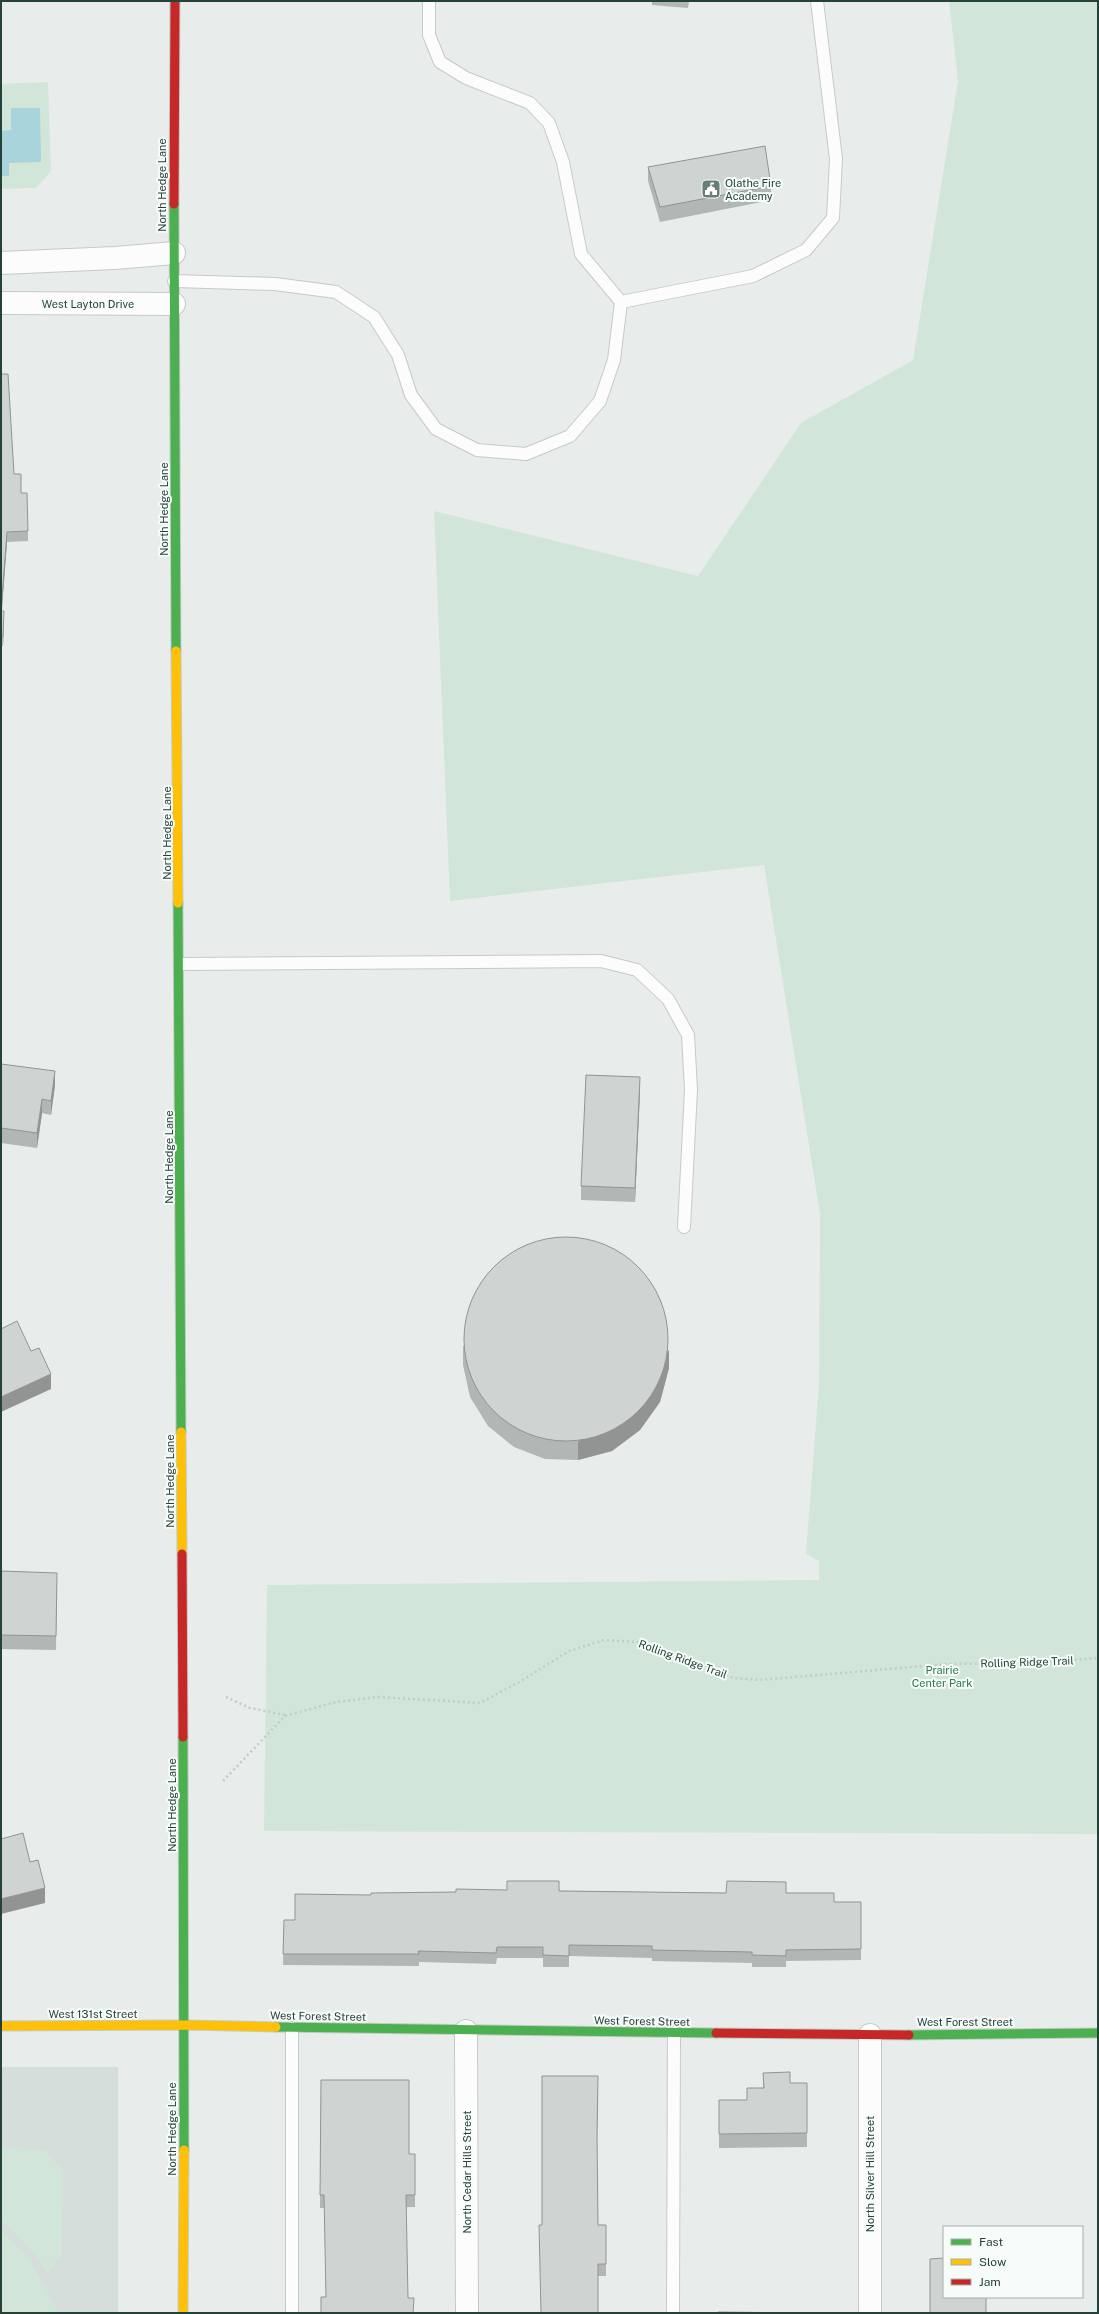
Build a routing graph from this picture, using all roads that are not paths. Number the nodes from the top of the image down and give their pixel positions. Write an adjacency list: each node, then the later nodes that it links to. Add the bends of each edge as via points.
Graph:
1 (175, 1): 4 (street, North Hedge Lane)
2 (429, 1): 7 (lane, via 429,35 440,62 466,78 530,103 548,123 562,162 581,254)
3 (817, 1): 7 (lane, via 836,159 833,218 806,250 753,276)
4 (174, 253): 5 (street); 6 (street, North Hedge Lane)
5 (1, 263)
6 (174, 281): 7 (lane, via 275,284 336,292 374,317 398,355 411,395 436,429 477,450 526,454 570,436 600,401 614,360); 9 (street, North Hedge Lane)
7 (622, 302)
8 (1, 303): 9 (street, West Layton Drive)
9 (174, 304): 10 (street, North Hedge Lane)
10 (180, 964): 11 (lane, via 601,961 637,970 668,999 688,1035 691,1090); 12 (street, North Hedge Lane)
11 (684, 1227)
12 (185, 2025): 13 (street, West 131st Street); 14 (street, West Forest Street); 19 (street, North Hedge Lane)
13 (1, 2026)
14 (292, 2028): 15 (street, West Forest Street); 20 (lane)
15 (466, 2031): 16 (street, West Forest Street); 21 (street, North Cedar Hills Street)
16 (674, 2033): 18 (street, West Forest Street); 22 (lane)
17 (1098, 2033): 18 (street, West Forest Street)
18 (870, 2035): 23 (street, North Silver Hill Street)
19 (183, 2313)
20 (292, 2313)
21 (467, 2313)
22 (673, 2313)
23 (870, 2313)

